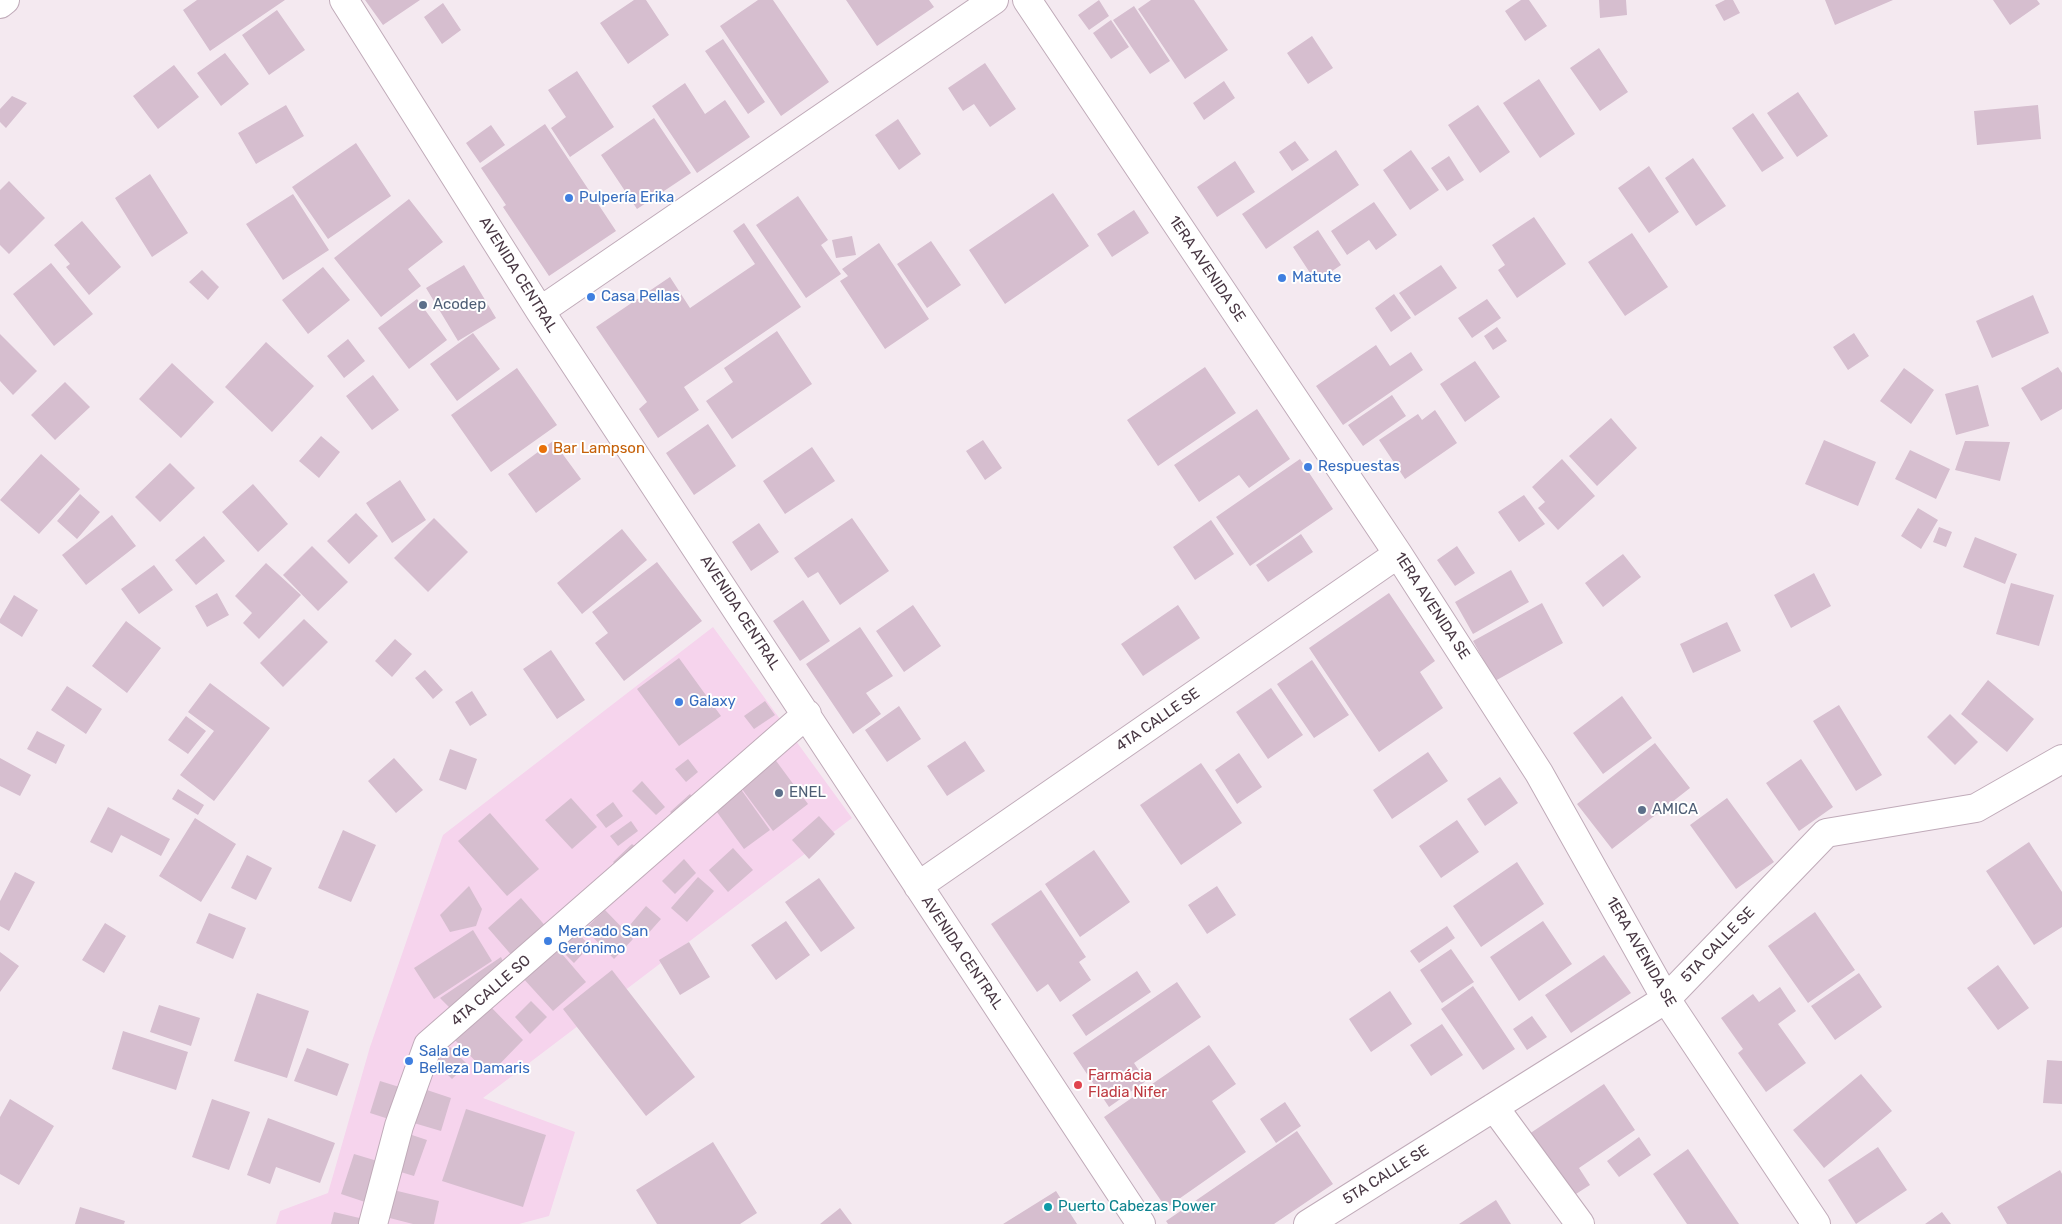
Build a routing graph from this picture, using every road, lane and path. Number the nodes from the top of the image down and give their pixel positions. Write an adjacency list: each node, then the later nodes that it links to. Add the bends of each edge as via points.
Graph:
1 (5, 0): 5 (street)
2 (344, 0): 6 (street, AVENIDA CENTRAL)
3 (994, 0): 6 (street)
4 (1027, 0): 7 (street, 1ERA AVENIDA SE)
5 (0, 4)
6 (540, 311): 8 (street, AVENIDA CENTRAL)
7 (1398, 554): 10 (street, 4TA CALLE SE); 11 (street, 1ERA AVENIDA SE, via 1539,773)
8 (807, 714): 10 (street, AVENIDA CENTRAL); 13 (street, 4TA CALLE SO, via 428,1045 399,1126)
9 (2062, 759): 11 (street, 5TA CALLE SE, via 1976,808 1826,833)
10 (918, 886): 14 (street, AVENIDA CENTRAL)
11 (1666, 999): 12 (street, 5TA CALLE SE); 17 (street, 1ERA AVENIDA SE)
12 (1494, 1107): 15 (street, 5TA CALLE SE); 16 (street)
13 (373, 1224)
14 (1141, 1224)
15 (1308, 1224)
16 (1580, 1224)
17 (1816, 1224)

